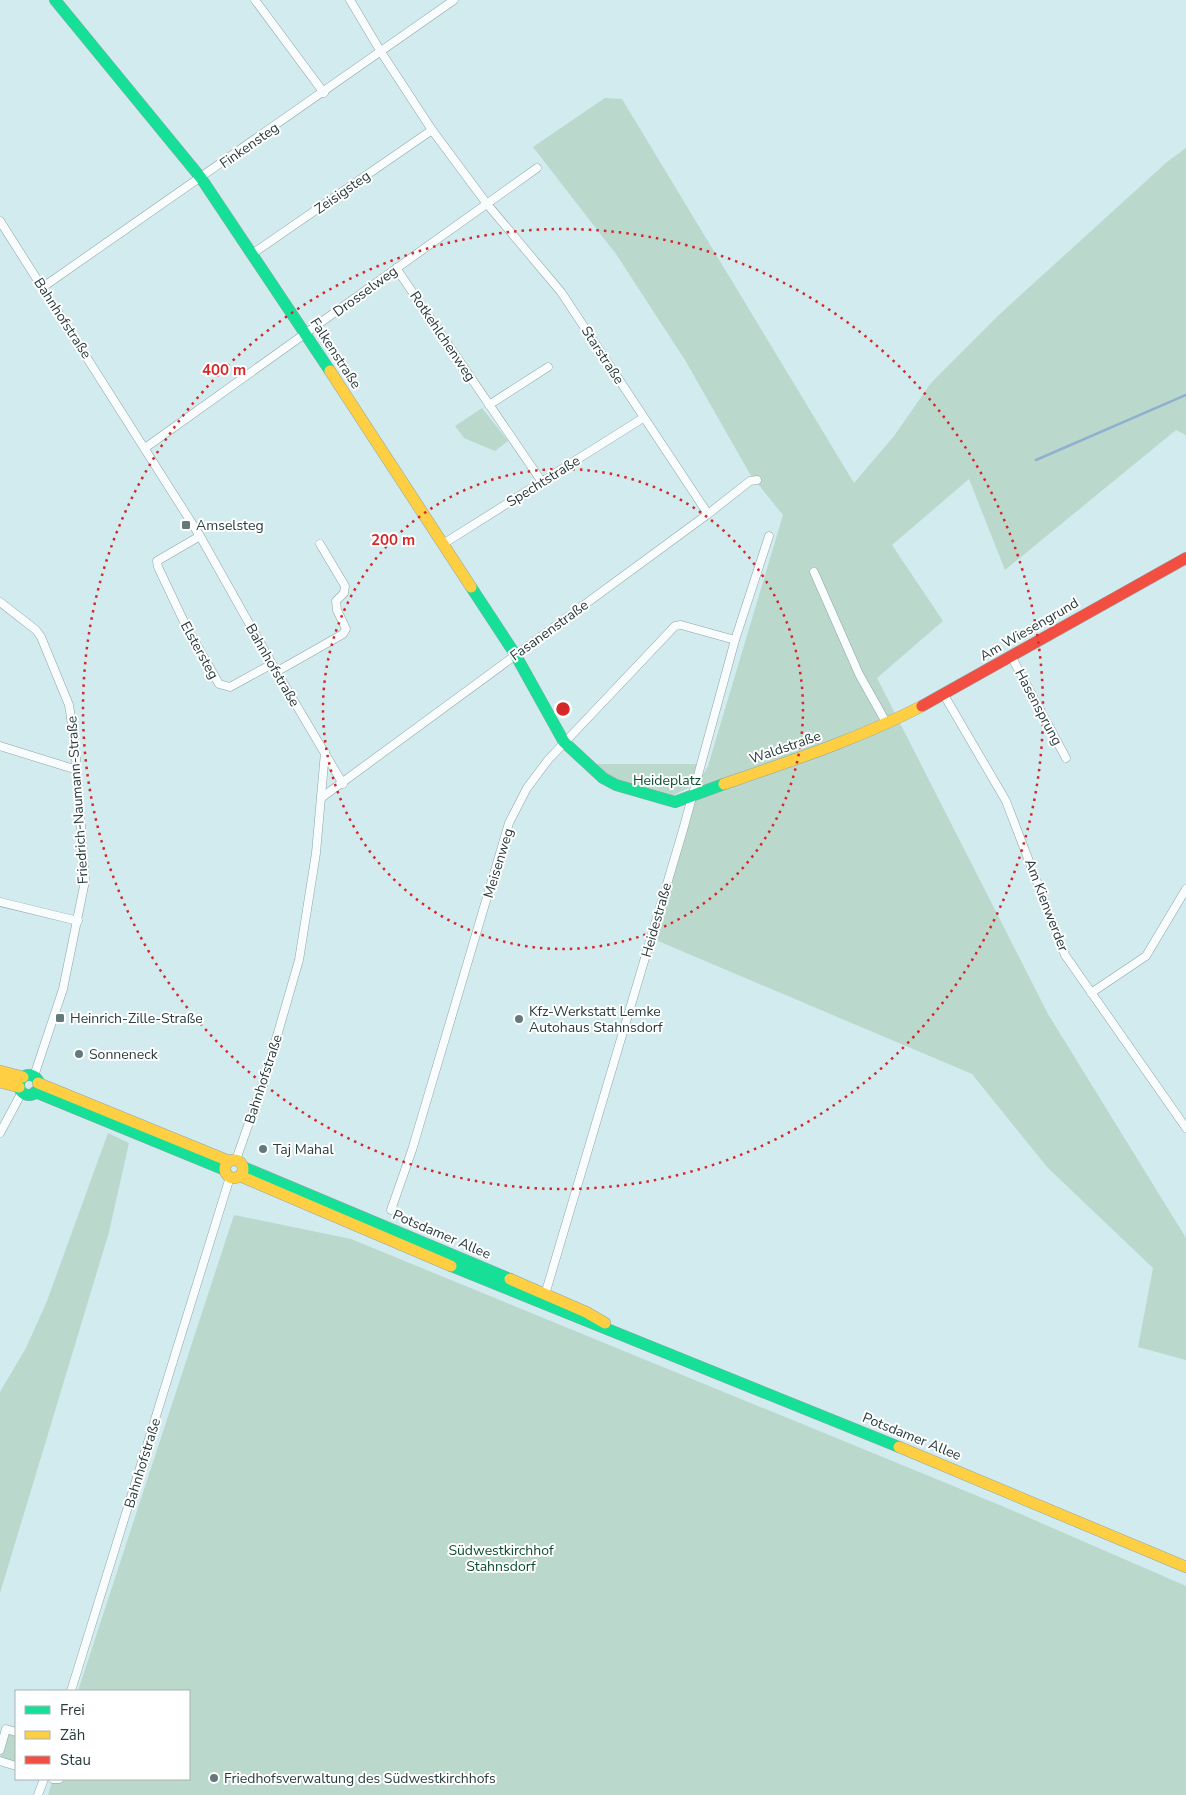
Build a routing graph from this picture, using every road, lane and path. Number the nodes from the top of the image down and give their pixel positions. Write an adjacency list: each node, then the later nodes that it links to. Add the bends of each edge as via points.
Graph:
1 (55, 0): 9 (street, Falkenstraße)
2 (255, 0): 6 (street)
3 (350, 0): 5 (street, Starstraße)
4 (454, 0): 5 (street, Finkensteg)
5 (381, 52): 6 (street, Finkensteg); 7 (street, Starstraße)
6 (324, 93): 9 (street, Finkensteg)
7 (432, 130): 10 (street, Starstraße); 12 (street, Zeisigsteg)
8 (537, 168): 10 (street)
9 (201, 178): 12 (street, Falkenstraße); 14 (street, Finkensteg)
10 (487, 204): 13 (street, Drosselweg); 18 (street, Starstraße, via 562,292)
11 (0, 221): 14 (street, Bahnhofstraße)
12 (252, 254): 15 (street, Falkenstraße)
13 (396, 268): 15 (street, Drosselweg); 17 (street, Rotkehlchenweg)
14 (43, 287): 19 (street, Bahnhofstraße)
15 (306, 334): 19 (street, Drosselweg); 26 (street, Falkenstraße)
16 (548, 367): 17 (street)
17 (489, 405): 21 (street, Rotkehlchenweg)
18 (643, 418): 21 (street, Spechtstraße); 22 (street, Starstraße)
19 (145, 448): 23 (street, Bahnhofstraße)
20 (757, 480): 22 (street, Fasanenstraße, via 750,481)
21 (542, 482): 26 (street, Spechtstraße)
22 (708, 514): 31 (street, Fasanenstraße)
23 (200, 536): 33 (street, Bahnhofstraße); 33 (street, Elstersteg, via 157,561 186,626 219,684 230,687)
24 (769, 536): 30 (street, Heidestraße)
25 (320, 544): 34 (street, via 345,586 344,593 336,602 346,629 343,634)
26 (443, 544): 31 (street, Falkenstraße)
27 (1186, 558): 32 (street, Am Wiesengrund)
28 (814, 572): 36 (street, via 859,674)
29 (0, 602): 41 (street, Friedrich-Naumann-Straße, via 41,637 69,705)
30 (735, 640): 37 (street, Meisenweg, via 675,626); 43 (street, Heidestraße)
31 (515, 654): 37 (street, Falkenstraße); 42 (street, Fasanenstraße)
32 (1011, 656): 35 (street, Am Wiesengrund); 40 (street, Hasensprung)
33 (272, 664): 34 (street, Bahnhofstraße)
34 (276, 672): 39 (street, Bahnhofstraße)
35 (944, 695): 36 (street, Am Wiesengrund); 48 (street, Am Kienwerder, via 1006,801 1065,955)
36 (887, 724): 43 (street, Waldstraße, via 811,755)
37 (564, 742): 43 (street, via 603,778 616,785 675,802); 55 (street, Meisenweg, via 527,788 510,823)
38 (0, 746): 41 (street)
39 (325, 752): 42 (street); 44 (street, Bahnhofstraße)
40 (1066, 758)
41 (77, 770): 47 (street, Friedrich-Naumann-Straße, via 85,882)
42 (343, 784): 44 (street, Fasanenstraße)
43 (691, 796): 56 (street, Heidestraße)
44 (321, 798): 54 (street, Bahnhofstraße, via 316,853 298,966)
45 (1186, 889): 48 (street, via 1146,956)
46 (0, 902): 47 (street)
47 (78, 921): 51 (street, Friedrich-Naumann-Straße, via 62,989)
48 (1091, 993): 52 (street, Am Kienwerder)
49 (0, 1071): 51 (street, Potsdamer Allee)
50 (0, 1082): 51 (street, Potsdamer Allee)
51 (29, 1085): 53 (street); 54 (street, Potsdamer Allee)
52 (1185, 1124)
53 (0, 1133)
54 (234, 1169): 56 (street, Potsdamer Allee); 58 (street, Bahnhofstraße)
55 (392, 1210)
56 (544, 1299): 57 (street, Potsdamer Allee, via 586,1312 626,1335)
57 (1186, 1567)
58 (71, 1690)
59 (15, 1732): 60 (street, via 6,1729)
60 (0, 1750)
61 (0, 1760): 62 (street)
62 (15, 1766)
63 (44, 1780): 64 (street)
64 (38, 1795)

